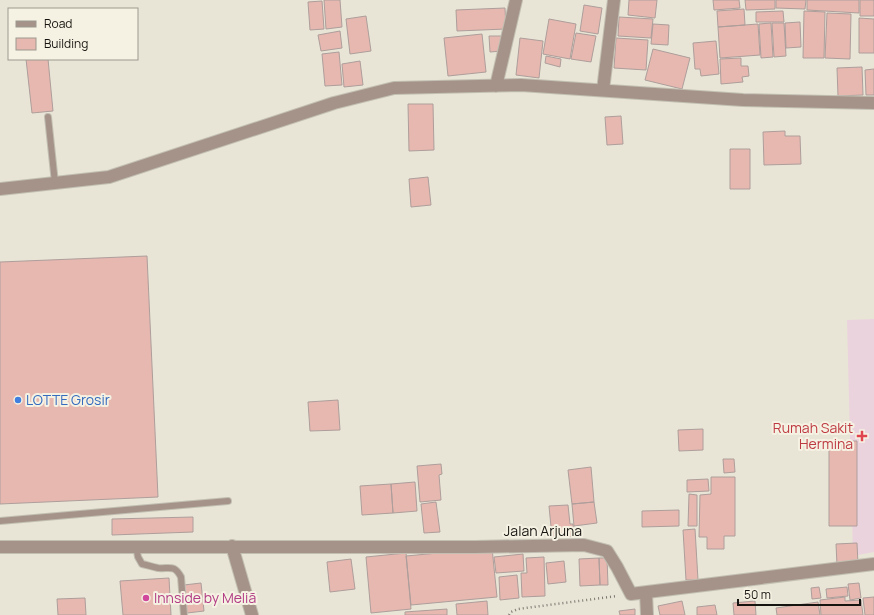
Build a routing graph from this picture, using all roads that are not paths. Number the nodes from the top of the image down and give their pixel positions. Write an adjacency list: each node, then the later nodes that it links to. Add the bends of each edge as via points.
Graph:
1 (516, 0): 3 (street)
2 (614, 0): 4 (street)
3 (496, 86): 4 (street); 7 (street, via 394,88 334,103 109,177)
4 (603, 90): 5 (street, via 743,100)
5 (874, 103)
6 (48, 117): 7 (lane)
7 (55, 183): 8 (street)
8 (0, 189)
9 (228, 501): 10 (lane)
10 (0, 521)
11 (136, 546): 12 (street, Jalan Arjuna); 13 (street, Jalan Arjuna); 16 (lane, via 142,564 159,568 168,567 179,574)
12 (232, 546): 15 (street, Jalan Arjuna, via 584,545 607,551 631,594); 17 (street)
13 (0, 547)
14 (874, 564): 15 (street)
15 (646, 593): 18 (street)
16 (184, 615)
17 (252, 615)
18 (647, 615)

